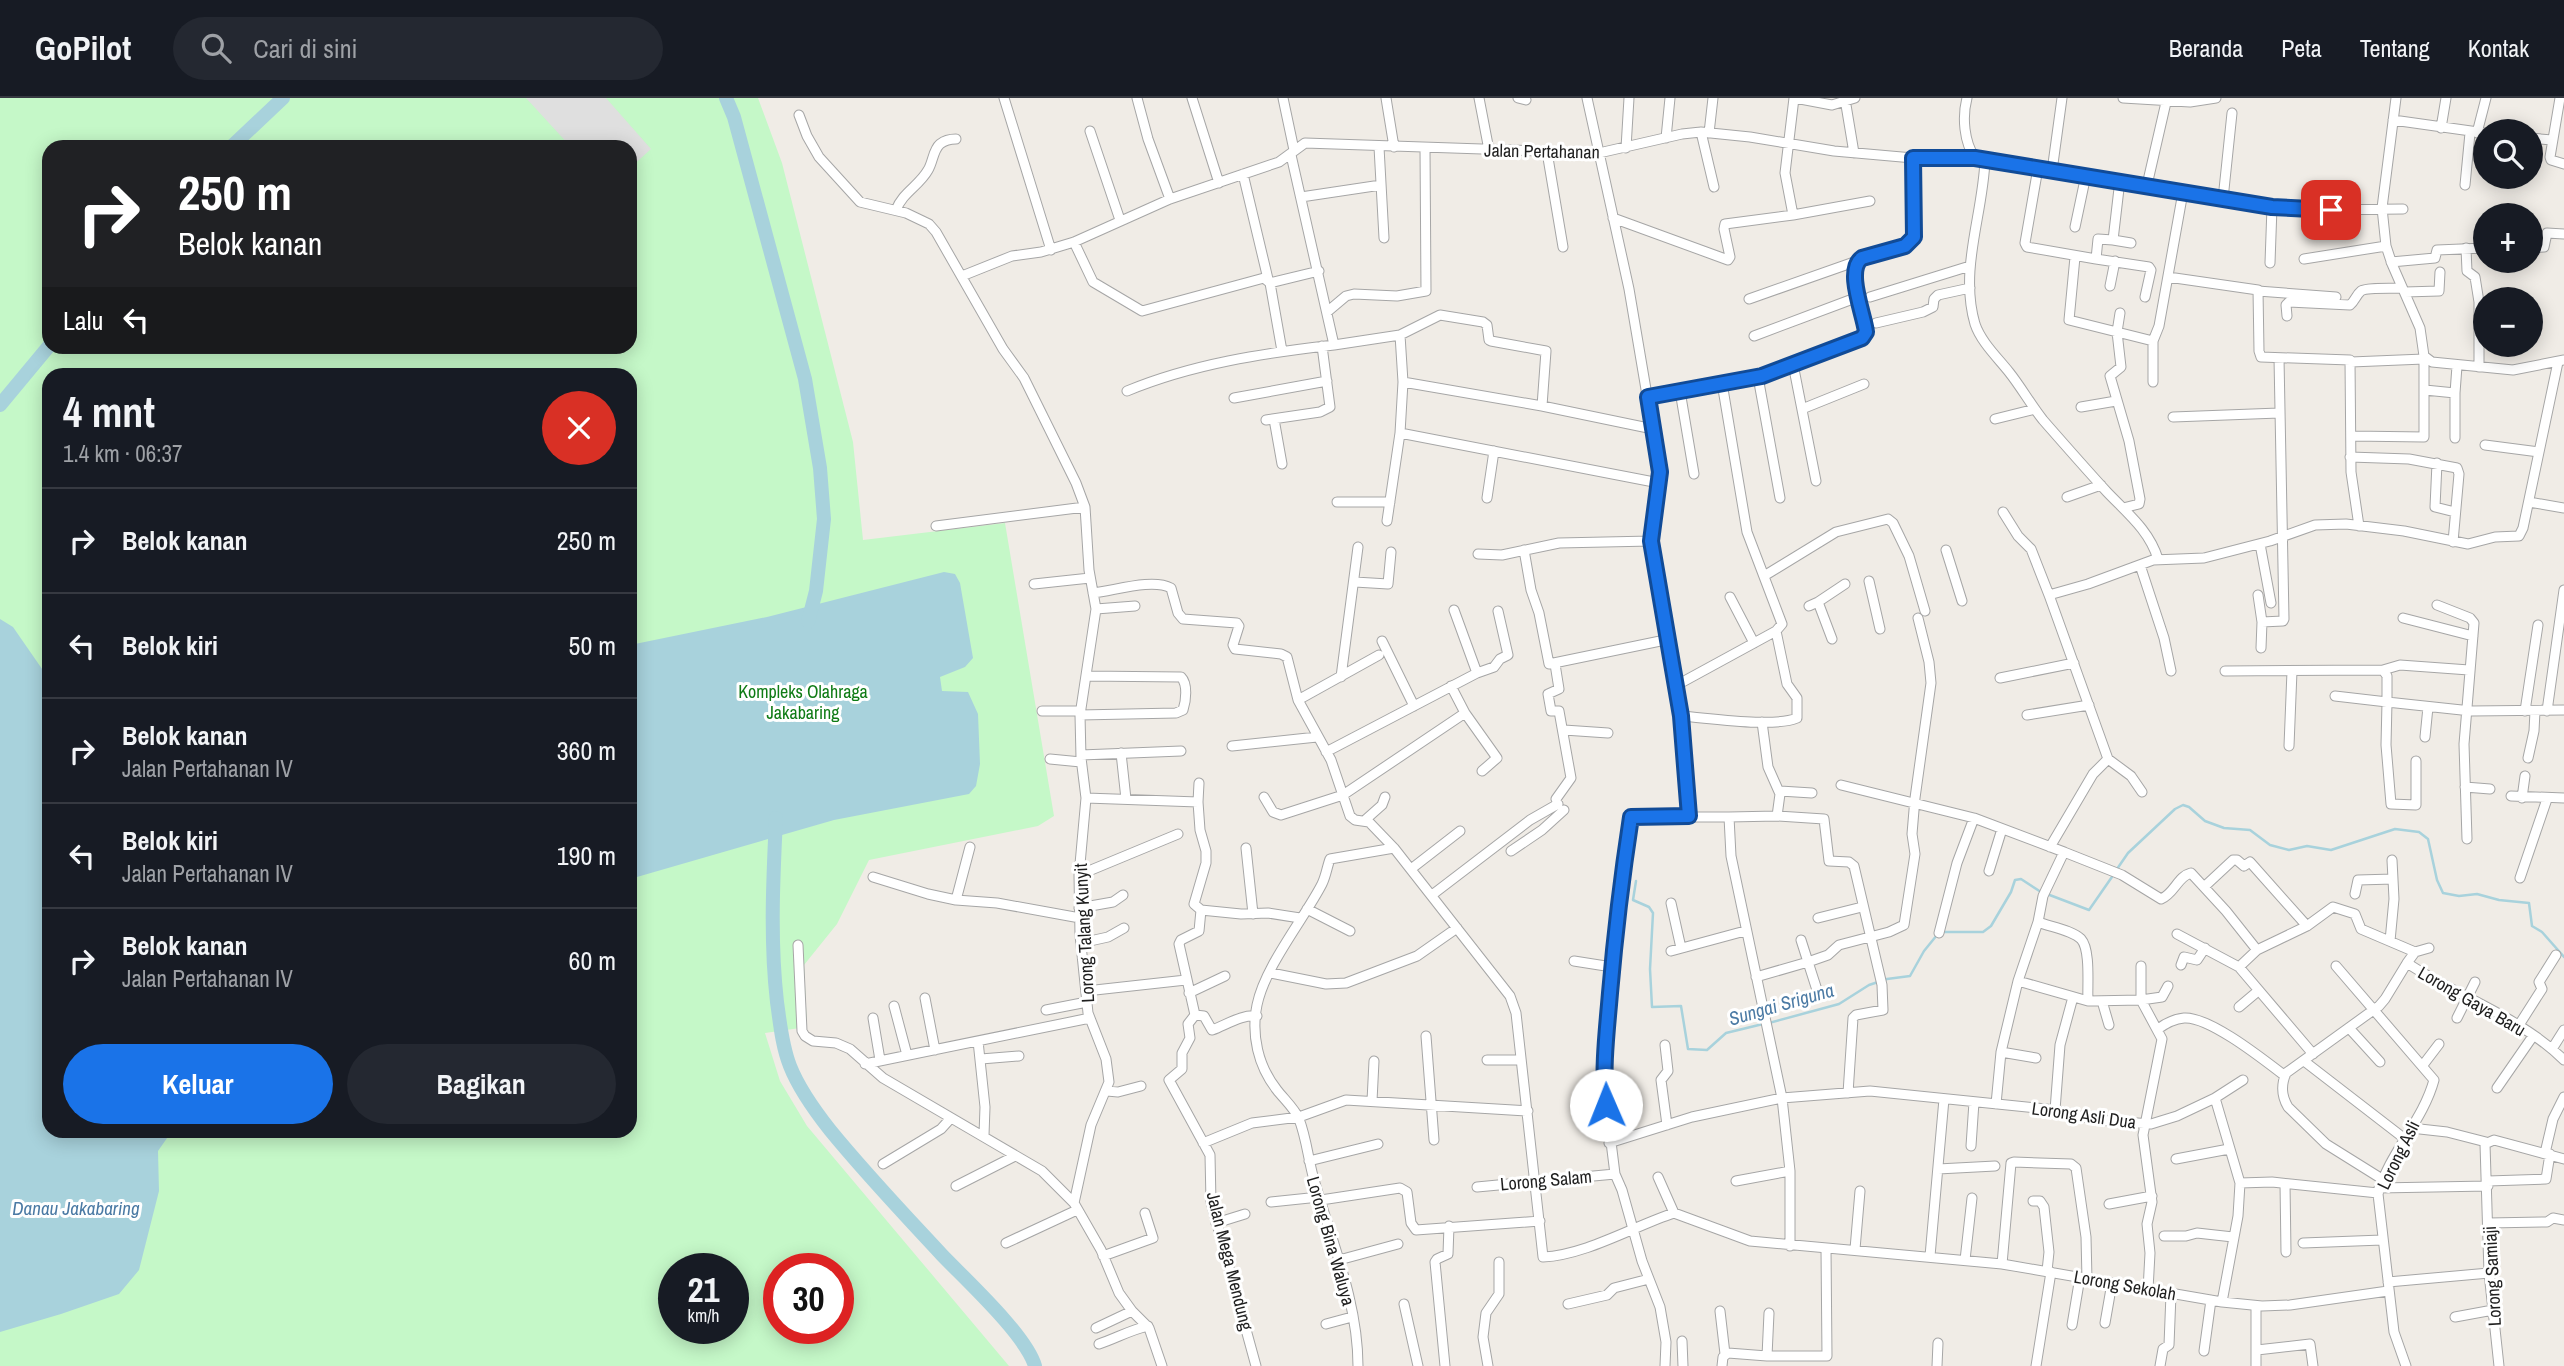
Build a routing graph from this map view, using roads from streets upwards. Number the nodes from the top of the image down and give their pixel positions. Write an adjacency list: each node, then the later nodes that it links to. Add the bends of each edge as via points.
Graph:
1 (1004, 98): 81 (street)
2 (1137, 98): 60 (street)
3 (1192, 98): 53 (street)
4 (1283, 98): 41 (street)
5 (1386, 98): 36 (street)
6 (1479, 98): 39 (street)
7 (1587, 98): 43 (street)
8 (1629, 98): 38 (street)
9 (1670, 98): 30 (street)
10 (1713, 98): 29 (street)
11 (1795, 98): 19 (street, via 1832,105); 34 (street)
12 (2062, 98): 49 (street)
13 (2123, 98): 20 (street)
14 (2216, 98): 20 (street)
15 (2396, 98): 25 (street)
16 (2446, 98): 26 (street)
17 (2486, 98): 24 (street)
18 (2560, 98): 33 (street)
19 (1848, 99): 44 (street)
20 (2167, 100): 55 (street)
21 (1966, 103): 46 (street, via 1966,137)
22 (2232, 113): 61 (street)
23 (799, 115): 66 (street, Lorong Talang Kunyit, via 819,156 860,202)
24 (2481, 119)
25 (2393, 120): 26 (street); 64 (street)
26 (2441, 128): 28 (street)
27 (1090, 131): 69 (street)
28 (2473, 132)
29 (1705, 133): 30 (street, Jalan Pertahanan); 34 (street, Jalan Pertahanan); 57 (street)
30 (1666, 138): 38 (street, Jalan Pertahanan)
31 (956, 139): 66 (street, via 940,144 923,178 906,192)
32 (2543, 140): 33 (street)
33 (2552, 141): 47 (street, via 2550,159)
34 (1788, 143): 44 (street, Jalan Pertahanan); 67 (street, via 1785,173)
35 (1379, 147): 36 (street, Jalan Pertahanan); 41 (street, Jalan Pertahanan, via 1304,143); 54 (street)
36 (1394, 147): 37 (street, Jalan Pertahanan)
37 (1426, 148): 39 (street, Jalan Pertahanan); 105 (street, via 1426,292 1354,294)
38 (1626, 148): 43 (street, Jalan Pertahanan)
39 (1489, 150): 42 (street, Jalan Pertahanan)
40 (2473, 151): 56 (street)
41 (1293, 152): 50 (street, Jalan Pertahanan, via 1279,162); 59 (street)
42 (1547, 152): 43 (street, Jalan Pertahanan); 77 (street)
43 (1599, 153): 68 (street)
44 (1854, 153): 45 (street, Jalan Pertahanan)
45 (1913, 158): 46 (street, Jalan Pertahanan); 85 (street, via 1914,237 1905,246)
46 (1980, 159): 48 (street, Jalan Pertahanan); 89 (street, via 1982,198)
47 (2564, 164)
48 (2038, 169): 49 (street, Jalan Pertahanan); 82 (street, via 2026,246)
49 (2052, 171): 51 (street, Jalan Pertahanan)
50 (1243, 174): 53 (street, Jalan Pertahanan); 94 (street)
51 (2085, 175): 52 (street, Jalan Pertahanan); 70 (street)
52 (2120, 180): 55 (street, Jalan Pertahanan); 73 (street)
53 (1219, 183): 60 (street, Jalan Pertahanan)
54 (1381, 185): 59 (street); 72 (street)
55 (2147, 185): 58 (street, Jalan Pertahanan)
56 (2465, 186)
57 (1714, 187)
58 (2183, 192): 61 (street, Jalan Pertahanan); 93 (street)
59 (1301, 197): 90 (street)
60 (1170, 199): 69 (street, Jalan Pertahanan)
61 (2223, 199): 63 (street, Jalan Pertahanan)
62 (1870, 201): 67 (street)
63 (2272, 207): 64 (street, Jalan Pertahanan); 88 (street)
64 (2382, 208): 65 (street, Jalan Pertahanan); 76 (street)
65 (2403, 209)
66 (896, 210): 92 (street, Lorong Talang Kunyit, via 929,224)
67 (1793, 215): 68 (street, via 1725,224 1728,260)
68 (1614, 218): 134 (street)
69 (1120, 220): 74 (street, Jalan Pertahanan)
70 (2075, 227)
71 (2564, 234): 78 (street, via 2547,233)
72 (1384, 238)
73 (2113, 240): 75 (street); 83 (street, via 2098,239)
74 (1074, 242): 81 (street, Jalan Pertahanan); 94 (street, via 1093,282 1142,311 1264,278)
75 (2131, 243)
76 (2386, 246): 84 (street); 87 (street)
77 (1563, 247)
78 (2543, 247)
79 (2466, 248): 80 (street); 87 (street, via 2437,250 2435,258); 96 (street, via 2467,271)
80 (2473, 248)
81 (1051, 250): 92 (street, Jalan Pertahanan, via 1006,258)
82 (2075, 257): 83 (street); 109 (street, via 2069,320)
83 (2096, 259): 86 (street)
84 (2304, 259)
85 (1857, 261): 100 (street); 104 (street)
86 (2115, 261): 95 (street); 102 (street, via 2150,268)
87 (2391, 262): 98 (street)
88 (2270, 263)
89 (1970, 266): 97 (street); 101 (street)
90 (1319, 271): 94 (street); 105 (street)
91 (2440, 272): 98 (street, via 2439,291)
92 (962, 276): 164 (street, Lorong Talang Kunyit, via 1024,378)
93 (2168, 277): 99 (street); 112 (street)
94 (1269, 281): 115 (street)
95 (2110, 286)
96 (2477, 287)
97 (1970, 288): 108 (street, via 1938,295 1933,307 1923,312); 140 (street, via 1976,327)
98 (2403, 290): 107 (street, via 2361,291 2352,305 2289,302); 116 (street, via 2420,328)
99 (2259, 291): 103 (street); 118 (street, via 2259,354)
100 (1858, 297): 111 (street); 121 (street, via 1866,332 1862,338)
101 (1870, 297)
102 (2145, 297)
103 (2336, 297)
104 (1749, 299)
105 (1327, 312): 113 (street)
106 (2120, 313): 109 (street)
107 (2287, 316)
108 (1876, 323)
109 (2117, 332): 112 (street); 136 (street, via 2121,367 2110,375)
110 (1401, 335): 113 (street); 126 (street); 137 (street, via 1445,315 1486,323 1491,341 1544,349)
111 (1754, 336)
112 (2153, 341): 127 (street)
113 (1334, 345): 114 (street)
114 (1322, 346): 115 (street); 125 (street)
115 (1282, 351): 131 (street, via 1165,375)
116 (2424, 357): 120 (street); 122 (street); 130 (street)
117 (2479, 357): 123 (street)
118 (2279, 358): 120 (street); 141 (street)
119 (2561, 361): 123 (street, via 2513,370); 150 (street)
120 (2351, 362): 146 (street)
121 (1793, 364): 124 (street); 139 (street)
122 (2457, 366): 123 (street); 133 (street)
123 (2479, 367)
124 (1758, 377): 128 (street); 160 (street)
125 (1327, 381): 135 (street); 153 (street, via 1328,409 1270,419)
126 (1403, 382): 137 (street); 145 (street)
127 (2153, 382)
128 (1722, 383): 132 (street); 183 (street, via 1747,532)
129 (1864, 384): 139 (street)
130 (2425, 390): 133 (street); 146 (street, via 2424,437)
131 (1127, 391)
132 (1680, 391): 134 (street); 154 (street)
133 (2455, 393): 147 (street)
134 (1648, 397): 144 (street)
135 (1234, 398)
136 (2116, 401): 138 (street); 165 (street, via 2140,499 2139,504)
137 (1542, 405): 144 (street)
138 (2081, 407)
139 (1802, 409): 155 (street)
140 (2035, 409): 143 (street); 157 (street)
141 (2279, 413): 142 (street); 172 (street)
142 (2173, 418)
143 (1995, 419)
144 (1653, 429): 156 (street)
145 (1400, 433): 149 (street); 162 (street)
146 (2351, 436): 151 (street)
147 (2455, 438)
148 (2485, 445): 150 (street)
149 (1494, 452): 156 (street); 159 (street)
150 (2539, 452): 163 (street)
151 (2350, 457): 152 (street); 171 (street)
152 (2437, 463): 168 (street, via 2435,507); 168 (street, via 2459,470)
153 (1282, 464)
154 (1694, 474)
155 (1815, 481)
156 (1659, 483): 173 (street)
157 (2101, 485): 158 (street); 165 (street)
158 (2067, 497)
159 (1487, 498)
160 (1780, 498)
161 (1337, 502): 162 (street)
162 (1390, 502): 169 (street)
163 (2529, 502): 166 (street); 174 (street, via 2519,536 2495,537 2473,545)
164 (1085, 507): 170 (street); 184 (street, Lorong Talang Kunyit)
165 (2123, 508): 181 (street, via 2146,532)
166 (2564, 508)
167 (2003, 512): 191 (street, via 2031,549)
168 (2455, 512): 174 (street)
169 (1387, 521)
170 (936, 526)
171 (2359, 526): 172 (street, via 2315,525); 174 (street)
172 (2283, 537): 175 (street); 202 (street, via 2284,620)
173 (1651, 541): 177 (street, via 1559,543); 207 (street)
174 (2454, 542)
175 (2260, 544): 181 (street, via 2204,558); 195 (street)
176 (1358, 548): 186 (street)
177 (1524, 550): 180 (street); 214 (street, via 1548,662)
178 (1946, 550): 194 (street)
179 (1391, 552): 186 (street, via 1388,584)
180 (1478, 554)
181 (2158, 559): 182 (street)
182 (2140, 565): 191 (street); 217 (street)
183 (1765, 576): 205 (street, via 1782,624); 274 (street, via 1836,532 1888,519 1893,523 1909,556 1931,683)
184 (1090, 578): 187 (street); 190 (street, Lorong Talang Kunyit)
185 (1870, 581): 204 (street)
186 (1355, 582): 222 (street)
187 (1034, 584)
188 (1845, 584): 208 (street, via 1813,604)
189 (2564, 590): 236 (street)
190 (1093, 593): 198 (street, Lorong Talang Kunyit); 227 (street, via 1164,584 1171,588 1183,619 1237,623 1235,649 1287,657)
191 (2049, 594): 213 (street)
192 (2258, 595): 202 (street)
193 (1730, 597): 210 (street)
194 (1962, 601)
195 (2271, 603)
196 (2437, 605): 206 (street, via 2474,621)
197 (1135, 606): 198 (street)
198 (1096, 609): 221 (street, Lorong Talang Kunyit)
199 (1454, 610): 220 (street)
200 (1498, 611): 220 (street, via 1508,655)
201 (2403, 618): 206 (street)
202 (2262, 622): 211 (street)
203 (2538, 625): 235 (street)
204 (1880, 629)
205 (1776, 631): 210 (street); 241 (street, via 1787,684 1797,698 1797,717)
206 (2473, 635): 216 (street)
207 (1670, 639): 214 (street); 224 (street)
208 (1832, 639)
209 (1382, 641): 230 (street)
210 (1755, 643): 224 (street)
211 (2261, 648)
212 (1378, 655): 222 (street)
213 (2074, 663): 223 (street); 229 (street)
214 (1555, 664): 242 (street, via 1559,689 1548,695 1551,711 1559,711)
215 (2383, 670): 216 (street, via 2400,665); 219 (street); 228 (street)
216 (2469, 670): 232 (street)
217 (2171, 671)
218 (2225, 671): 219 (street)
219 (2292, 671): 247 (street)
220 (1477, 673): 225 (street)
221 (1086, 676): 237 (street, Lorong Talang Kunyit); 237 (street, via 1183,678 1185,702 1183,710 1176,713)
222 (1341, 677): 227 (street)
223 (2000, 678)
224 (1677, 685): 240 (street)
225 (1451, 686): 230 (street); 238 (street)
226 (2335, 696): 228 (street)
227 (1298, 700): 244 (street)
228 (2387, 702): 231 (street); 255 (street, via 2391,804 2416,805)
229 (2089, 705): 239 (street); 254 (street)
230 (1414, 706): 249 (street)
231 (2428, 707): 232 (street); 245 (street)
232 (2466, 710): 235 (street); 260 (street)
233 (2564, 710): 236 (street)
234 (1042, 711): 237 (street)
235 (2530, 711): 236 (street); 251 (street, via 2534,731)
236 (2547, 712)
237 (1081, 713): 253 (street, Lorong Talang Kunyit)
238 (1465, 713): 256 (street, via 1497,758); 265 (street)
239 (2026, 715)
240 (1681, 716): 241 (street); 275 (street)
241 (1762, 722): 262 (street, via 1768,767)
242 (1564, 730): 243 (street); 273 (street, via 1571,778)
243 (1608, 733)
244 (1317, 737): 246 (street); 249 (street)
245 (2425, 737)
246 (1232, 746)
247 (2289, 746)
248 (1181, 751): 250 (street)
249 (1326, 752): 265 (street)
250 (1121, 753): 253 (street); 270 (street)
251 (2528, 758)
252 (1050, 759): 253 (street)
253 (1081, 759): 269 (street, Lorong Talang Kunyit)
254 (2108, 760): 263 (street, via 2131,776); 285 (street, via 2097,769)
255 (2416, 761)
256 (1482, 771)
257 (2525, 776): 271 (street, via 2517,797)
258 (1199, 783): 272 (street)
259 (1841, 785): 274 (street)
260 (2465, 787): 261 (street); 283 (street)
261 (2490, 789)
262 (1780, 791): 264 (street); 276 (street)
263 (2142, 792)
264 (1812, 793)
265 (1343, 795): 266 (street, via 1281,815 1273,812); 279 (street, via 1350,817)
266 (1264, 797)
267 (1385, 797): 279 (street)
268 (2564, 797): 271 (street)
269 (1086, 798): 270 (street); 293 (street, Lorong Talang Kunyit)
270 (1126, 799): 272 (street)
271 (2547, 799): 295 (street)
272 (1198, 802): 304 (street, via 1206,863 1194,904)
273 (1559, 804): 288 (street, via 1542,830); 300 (street, via 1530,820)
274 (1914, 804): 278 (street); 318 (street, via 1915,854 1904,925)
275 (1689, 816): 277 (street); 334 (street, via 1631,817)
276 (1777, 816): 277 (street); 303 (street, via 1824,819 1829,861 1853,864)
277 (1730, 817): 315 (street, via 1731,856)
278 (1974, 818): 280 (street); 316 (street)
279 (1364, 821): 287 (street)
280 (2002, 829): 285 (street); 292 (street)
281 (1460, 831): 291 (street)
282 (1178, 834): 293 (street)
283 (2467, 839)
284 (970, 847): 301 (street)
285 (2050, 847): 289 (street)
286 (1246, 848): 307 (street)
287 (1394, 848): 291 (street); 305 (street, via 1330,859 1324,881)
288 (1511, 851)
289 (2064, 852): 297 (street, via 2163,899 2187,873); 310 (street, via 2045,893)
290 (2392, 860): 296 (street)
291 (1411, 869): 300 (street)
292 (1989, 871)
293 (1079, 875): 306 (street, Lorong Talang Kunyit)
294 (873, 877): 301 (street)
295 (2520, 878)
296 (2393, 879): 298 (street, via 2359,880); 320 (street)
297 (2204, 887): 311 (street, via 2234,860 2244,866 2250,862); 325 (street)
298 (2355, 894)
299 (1123, 895): 306 (street)
300 (1432, 895): 313 (street)
301 (956, 900): 306 (street)
302 (1671, 904): 315 (street, via 1676,950)
303 (1862, 907): 309 (street); 318 (street)
304 (1201, 909): 307 (street); 339 (street, via 1199,932 1179,944)
305 (1307, 909): 308 (street); 314 (street)
306 (1080, 913): 321 (street, Lorong Talang Kunyit)
307 (1253, 914): 308 (street)
308 (1300, 918): 336 (street)
309 (1818, 918)
310 (2038, 922): 340 (street); 353 (street, via 2083,942)
311 (2307, 926): 320 (street, Lorong Gaya Baru, via 2333,907 2356,914 2361,929); 325 (street)
312 (1124, 928): 321 (street)
313 (1457, 928): 336 (street, via 1417,956 1346,982 1325,984); 383 (street, via 1510,996)
314 (1350, 931)
315 (1745, 931): 338 (street)
316 (1939, 933)
317 (2178, 933): 323 (street)
318 (1869, 936): 329 (street); 395 (street, via 1882,985 1883,1010 1853,1018)
319 (1801, 940): 329 (street)
320 (2390, 941): 326 (street, Lorong Gaya Baru)
321 (1081, 943): 344 (street, Lorong Talang Kunyit)
322 (798, 945): 388 (street, via 802,1031 813,1041 836,1042 850,1049)
323 (2205, 948): 331 (street, via 2197,960 2184,957); 335 (street)
324 (2429, 948): 326 (street)
325 (2257, 950): 335 (street)
326 (2415, 952): 330 (street, Lorong Gaya Baru)
327 (2556, 955): 364 (street, via 2539,982 2542,989)
328 (1574, 961): 334 (street)
329 (1808, 962): 338 (street); 343 (street)
330 (2407, 963): 349 (street, Lorong Gaya Baru); 357 (street)
331 (2181, 965)
332 (2141, 966): 350 (street)
333 (2336, 966): 357 (street)
334 (1612, 967): 417 (street, via 1604,1086)
335 (2239, 967): 345 (street)
336 (1271, 972): 359 (street, via 1257,1004)
337 (1225, 976): 346 (street)
338 (1756, 977): 397 (street)
339 (1186, 980): 344 (street); 346 (street)
340 (2018, 981): 347 (street); 375 (street)
341 (2475, 982): 349 (street)
342 (2168, 986): 350 (street, via 2162,997)
343 (1817, 990)
344 (1086, 991): 352 (street, Lorong Talang Kunyit)
345 (2258, 991): 355 (street); 377 (street)
346 (1189, 993): 358 (street)
347 (2073, 997): 353 (street); 404 (street, via 2060,1045)
348 (925, 998): 374 (street)
349 (2468, 998): 362 (street); 364 (street, Lorong Gaya Baru)
350 (2141, 1000): 351 (street); 366 (street)
351 (2102, 1001): 353 (street); 363 (street)
352 (1087, 1002): 356 (street); 361 (street, Lorong Talang Kunyit)
353 (2088, 1002)
354 (894, 1006): 376 (street)
355 (2239, 1007)
356 (1046, 1010)
357 (2373, 1010): 365 (street); 389 (street)
358 (1195, 1015): 359 (street, via 1204,1016 1211,1030); 415 (street, Jalan Mega Mendung, via 1188,1024 1190,1038 1182,1053 1182,1069 1170,1082)
359 (1257, 1016): 406 (street, via 1259,1059)
360 (873, 1018): 381 (street)
361 (1090, 1018): 370 (street); 394 (street, Lorong Talang Kunyit, via 1108,1067)
362 (2457, 1018)
363 (2109, 1025)
364 (2519, 1025): 369 (street, Lorong Gaya Baru)
365 (2349, 1028): 377 (street); 387 (street)
366 (2158, 1029): 390 (street, via 2186,1017 2202,1022); 408 (street, via 2162,1039)
367 (2564, 1030): 373 (street)
368 (1426, 1036): 403 (street)
369 (2533, 1036): 373 (street, Lorong Gaya Baru); 393 (street)
370 (978, 1041): 374 (street); 380 (street)
371 (2439, 1044): 389 (street)
372 (1665, 1045): 409 (street, via 1668,1071 1661,1082)
373 (2552, 1049): 384 (street, Lorong Gaya Baru)
374 (934, 1050): 376 (street)
375 (2001, 1052): 379 (street); 402 (street)
376 (907, 1055): 381 (street)
377 (2313, 1055): 386 (street)
378 (1019, 1056): 380 (street)
379 (2036, 1058)
380 (981, 1059): 411 (street)
381 (880, 1060): 388 (street)
382 (1487, 1060): 383 (street)
383 (1521, 1060): 405 (street)
384 (2564, 1060)
385 (1374, 1061): 400 (street)
386 (2304, 1061): 390 (street); 412 (street)
387 (2380, 1062)
388 (865, 1064): 407 (street)
389 (2423, 1065): 410 (street, Lorong Asli, via 2434,1080)
390 (2285, 1076): 438 (street, via 2282,1091 2288,1107)
391 (2244, 1080): 398 (street, Lorong Asli Dua)
392 (1141, 1086): 394 (street, via 1118,1093)
393 (2497, 1088)
394 (1107, 1091): 446 (street, Lorong Talang Kunyit, via 1091,1125)
395 (1848, 1093): 397 (street, Lorong Asli Dua); 399 (street, Lorong Asli Dua)
396 (2564, 1097): 420 (street, via 2555,1112)
397 (1782, 1098): 409 (street, Lorong Asli Dua); 428 (street)
398 (2215, 1098): 408 (street, Lorong Asli Dua, via 2177,1116); 419 (street)
399 (1944, 1099): 401 (street, Lorong Asli Dua); 427 (street)
400 (1372, 1101): 403 (street); 406 (street, via 1341,1101)
401 (1974, 1102): 402 (street, Lorong Asli Dua); 418 (street)
402 (1996, 1104): 404 (street, Lorong Asli Dua)
403 (1432, 1105): 405 (street); 413 (street)
404 (2055, 1110): 408 (street, Lorong Asli Dua)
405 (1528, 1111): 432 (street)
406 (1299, 1117): 415 (street, via 1252,1123); 424 (street, Lorong Bina Waluya)
407 (950, 1119): 411 (street); 425 (street)
408 (2144, 1124): 440 (street)
409 (1667, 1125): 417 (street, Lorong Asli Dua)
410 (2411, 1128): 412 (street, Lorong Asli); 414 (street)
411 (984, 1135): 421 (street)
412 (2405, 1139): 438 (street, Lorong Asli)
413 (1434, 1140)
414 (2486, 1142): 420 (street, via 2494,1140); 435 (street, Lorong Samiaji)
415 (1203, 1143): 452 (street, Jalan Mega Mendung, via 1211,1157 1210,1195)
416 (1378, 1143): 424 (street)
417 (1609, 1143): 429 (street)
418 (1971, 1146)
419 (2229, 1149): 422 (street); 433 (street)
420 (2547, 1154): 423 (street); 435 (street, via 2546,1179)
421 (1015, 1156): 436 (street); 446 (street, via 1042,1171)
422 (2176, 1159)
423 (2564, 1159)
424 (1309, 1161): 442 (street, Lorong Bina Waluya)
425 (883, 1164)
426 (1995, 1166): 427 (street)
427 (1938, 1169): 467 (street)
428 (1790, 1171): 431 (street); 462 (street)
429 (1615, 1174): 432 (street, Lorong Salam); 455 (street)
430 (1658, 1177): 449 (street)
431 (1736, 1181)
432 (1536, 1182): 437 (street, Lorong Salam); 451 (street)
433 (2240, 1183): 434 (street); 457 (street)
434 (2286, 1184): 438 (street); 465 (street)
435 (2488, 1184): 438 (street); 453 (street, Lorong Samiaji)
436 (956, 1186)
437 (1477, 1187)
438 (2380, 1187): 458 (street, Lorong Asli)
439 (1860, 1191): 464 (street)
440 (2152, 1196): 445 (street); 478 (street, via 2147,1224)
441 (1972, 1198): 469 (street)
442 (1320, 1199): 444 (street); 454 (street, via 1400,1188 1407,1192 1414,1229); 468 (street, Lorong Bina Waluya)
443 (2033, 1201): 472 (street, via 2044,1207)
444 (1271, 1202)
445 (2109, 1203)
446 (1076, 1207): 459 (street); 466 (street)
447 (1145, 1213): 466 (street, via 1152,1239)
448 (1245, 1213): 452 (street)
449 (1674, 1213): 455 (street); 462 (street, via 1740,1238)
450 (2564, 1220): 453 (street)
451 (1540, 1221): 454 (street); 455 (street, via 1543,1257)
452 (1216, 1223): 504 (street, Jalan Mega Mendung)
453 (2489, 1223): 473 (street, Lorong Samiaji)
454 (1449, 1226): 507 (street, via 1448,1254 1435,1262)
455 (1632, 1230): 475 (street)
456 (2164, 1236): 457 (street)
457 (2233, 1237): 481 (street)
458 (2382, 1240): 460 (street); 477 (street, Lorong Asli)
459 (1006, 1243)
460 (2303, 1243)
461 (1398, 1244): 468 (street)
462 (1790, 1246): 463 (street, Lorong Sekolah)
463 (1826, 1249): 464 (street, Lorong Sekolah); 502 (street, via 1828,1355)
464 (1858, 1250): 467 (street, Lorong Sekolah)
465 (2286, 1252)
466 (1103, 1256): 486 (street)
467 (1930, 1256): 469 (street, Lorong Sekolah)
468 (1339, 1260): 490 (street, Lorong Bina Waluya)
469 (1965, 1260): 471 (street, Lorong Sekolah)
470 (1499, 1262): 508 (street, via 1499,1294 1486,1313 1483,1337)
471 (2002, 1264): 472 (street, Lorong Sekolah); 474 (street, via 2011,1163 2071,1164 2076,1168 2084,1223)
472 (2049, 1272): 474 (street, Lorong Sekolah); 513 (street)
473 (2489, 1273): 477 (street, Lorong Sekolah); 485 (street, Lorong Samiaji)
474 (2084, 1278): 476 (street, Lorong Sekolah); 493 (street)
475 (1649, 1279): 483 (street, via 1614,1288 1606,1296); 509 (street, via 1664,1327)
476 (2112, 1283): 478 (street, Lorong Sekolah); 491 (street)
477 (2388, 1287): 484 (street, Lorong Sekolah, via 2290,1305); 517 (street, Lorong Asli, via 2394,1332)
478 (2148, 1290): 479 (street, Lorong Sekolah)
479 (2171, 1294): 480 (street, Lorong Sekolah); 514 (street, via 2169,1345 2163,1349)
480 (2211, 1300): 481 (street, Lorong Sekolah); 500 (street)
481 (2221, 1302): 484 (street, Lorong Sekolah)
482 (1404, 1304): 506 (street)
483 (1568, 1304)
484 (2256, 1306): 499 (street)
485 (2493, 1310): 489 (street); 518 (street, Lorong Samiaji)
486 (1132, 1311): 494 (street); 495 (street)
487 (1720, 1311): 501 (street)
488 (1769, 1313): 502 (street)
489 (2455, 1317)
490 (1352, 1318): 492 (street); 505 (street, Lorong Bina Waluya)
491 (2105, 1323)
492 (1326, 1324)
493 (2072, 1325)
494 (1148, 1326): 498 (street); 503 (street)
495 (1096, 1328)
496 (1682, 1341): 510 (street)
497 (1938, 1343): 512 (street)
498 (1099, 1344)
499 (2257, 1350): 515 (street); 516 (street, via 2310,1344)
500 (2204, 1351)
501 (1725, 1354): 502 (street); 511 (street)
502 (1767, 1356)
503 (1162, 1366)
504 (1256, 1366)
505 (1358, 1366)
506 (1418, 1366)
507 (1445, 1366)
508 (1488, 1366)
509 (1665, 1366)
510 (1683, 1366)
511 (1722, 1366)
512 (1937, 1366)
513 (2036, 1366)
514 (2160, 1366)
515 (2256, 1366)
516 (2314, 1366)
517 (2406, 1366)
518 (2499, 1366)

